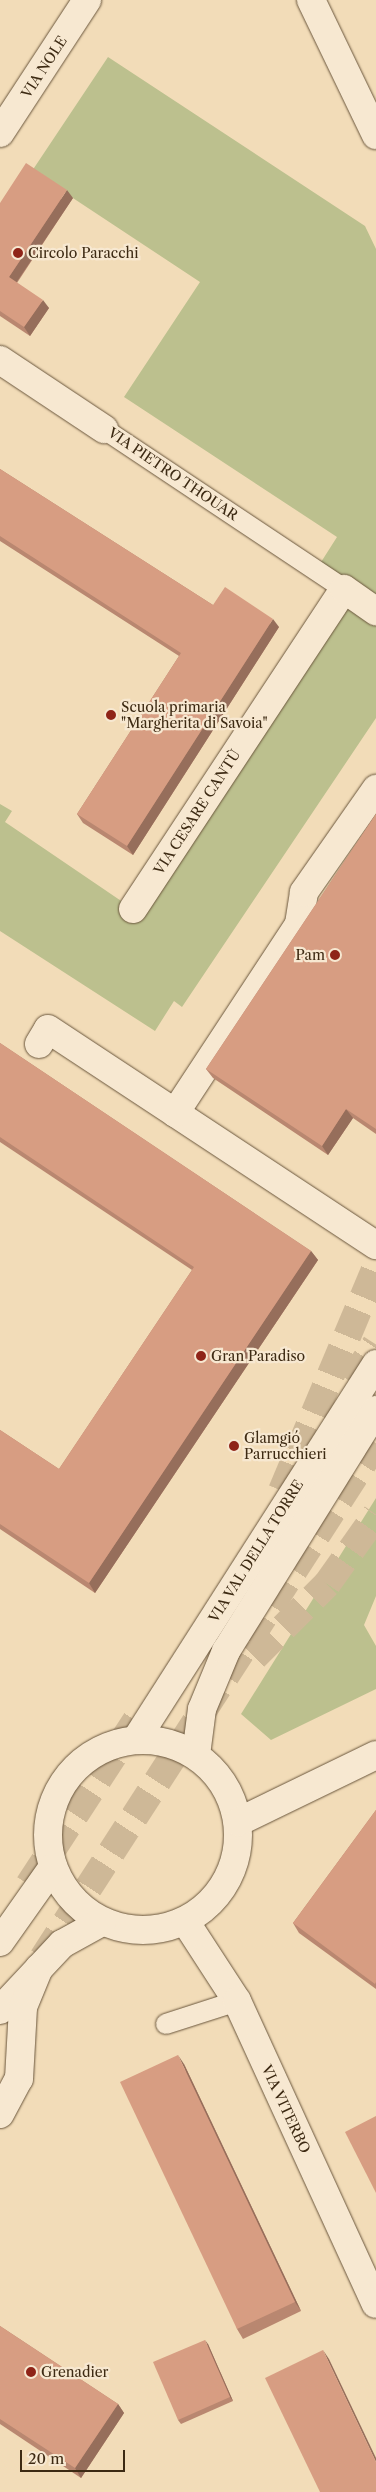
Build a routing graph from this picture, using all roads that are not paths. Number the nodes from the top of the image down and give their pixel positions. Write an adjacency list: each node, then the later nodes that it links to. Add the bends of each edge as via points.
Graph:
1 (87, 0): 3 (street, VIA NOLE)
2 (311, 0): 4 (street)
3 (0, 133)
4 (376, 135)
5 (0, 360): 6 (street, VIA PIETRO THOUAR)
6 (104, 429): 7 (lane, VIA PIETRO THOUAR)
7 (344, 589): 8 (street); 10 (street, VIA CESARE CANTÙ)
8 (376, 611)
9 (376, 789): 12 (street, via 304,892 299,924)
10 (133, 909)
11 (39, 1044): 12 (street, via 48,1028)
12 (175, 1113): 13 (street)
13 (376, 1245)
14 (376, 1364): 16 (street, VIA VAL DELLA TORRE)
15 (376, 1410): 17 (street, VIA VAL DELLA TORRE, via 226,1651 202,1709)
16 (137, 1738): 17 (street, via 174,1744); 20 (street, via 95,1752 72,1771 55,1796 47,1826)
17 (196, 1755): 19 (street, via 216,1773 231,1796)
18 (376, 1755): 19 (street)
19 (238, 1822): 21 (street, via 237,1852 228,1880 210,1904)
20 (53, 1867): 22 (street, via 78,1906); 23 (street)
21 (185, 1921): 22 (street, via 158,1930 130,1930); 25 (street, VIA VITERBO)
22 (102, 1922): 24 (street, via 62,1944)
23 (0, 1942)
24 (39, 1968): 26 (street); 28 (street, via 23,2007 19,2079)
25 (236, 2001): 27 (lane); 29 (street, VIA VITERBO)
26 (0, 2010)
27 (166, 2024)
28 (0, 2114)
29 (376, 2304)

